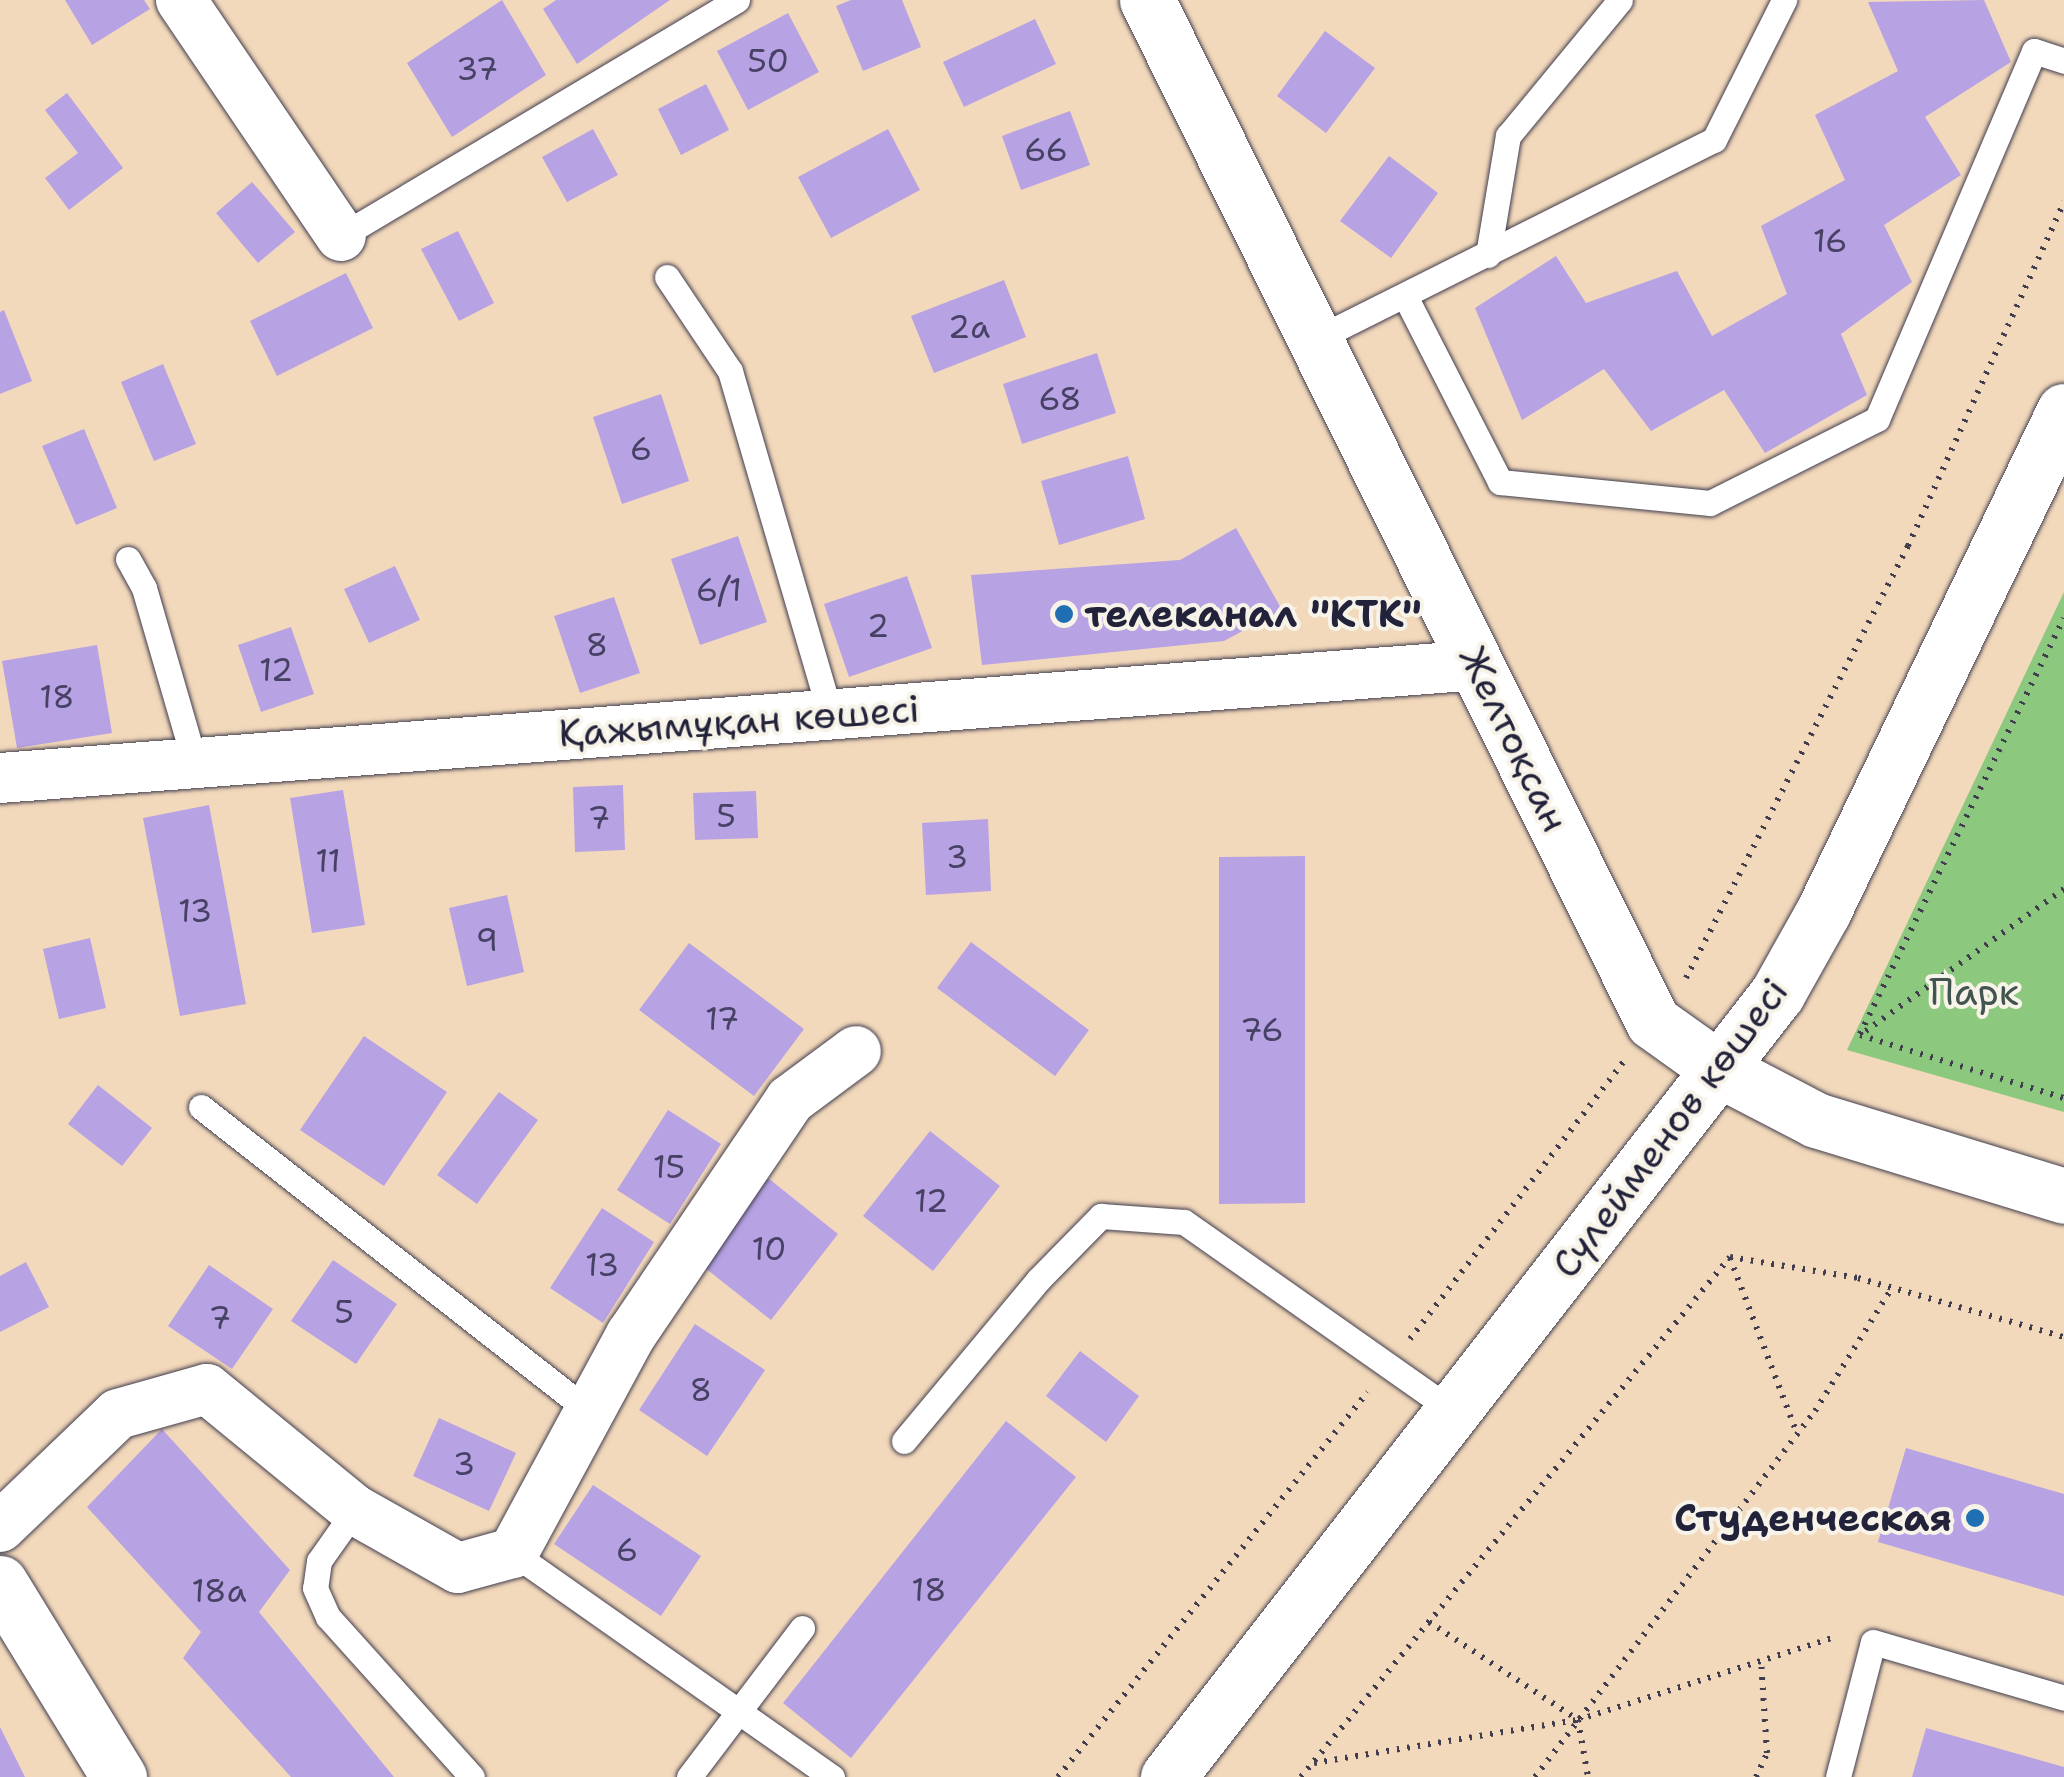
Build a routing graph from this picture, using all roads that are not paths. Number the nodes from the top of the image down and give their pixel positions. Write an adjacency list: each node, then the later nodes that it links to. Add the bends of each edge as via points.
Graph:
1 (181, 0): 7 (street)
2 (737, 0): 7 (lane)
3 (1147, 0): 11 (street, Желтоқсан)
4 (1620, 0): 8 (lane, via 1508,136)
5 (1784, 0): 8 (lane, via 1714,140)
6 (2064, 61): 10 (lane, via 2034,51 1877,419 1710,503 1500,482)
7 (340, 236)
8 (1488, 255): 10 (lane)
9 (667, 277): 15 (lane, via 730,371)
10 (1405, 296): 11 (lane)
11 (1316, 339): 14 (street, Желтоқсан)
12 (2064, 411): 19 (street, Сүлейменов көшесі, via 1823,912 1777,994)
13 (128, 559): 16 (lane, via 144,588)
14 (1477, 665): 15 (street, Қажымұқан көшесі); 19 (street, Желтоқсан, via 1653,1022)
15 (830, 714): 16 (street, Қажымұқан көшесі)
16 (196, 763): 17 (street, Қажымұқан көшесі)
17 (0, 778)
18 (856, 1052): 23 (street, via 790,1100 631,1336)
19 (1720, 1070): 21 (street, Желтоқсан, via 1816,1120); 22 (street, Сүлейменов көшесі)
20 (201, 1107): 23 (lane)
21 (2064, 1196)
22 (1453, 1411): 24 (lane, via 1184,1222 1101,1216); 36 (street, Сүлейменов көшесі)
23 (590, 1412): 27 (street)
24 (904, 1441)
25 (356, 1510): 26 (street, via 207,1389 118,1414); 27 (street, via 458,1568); 33 (lane, via 319,1561 315,1588 328,1617)
26 (0, 1527)
27 (512, 1553): 31 (lane)
28 (0, 1583): 32 (street)
29 (802, 1628): 31 (lane)
30 (2064, 1698): 37 (lane, via 1873,1642)
31 (738, 1711): 34 (lane); 35 (lane)
32 (119, 1777)
33 (472, 1777)
34 (688, 1777)
35 (832, 1777)
36 (1168, 1777)
37 (1838, 1777)

